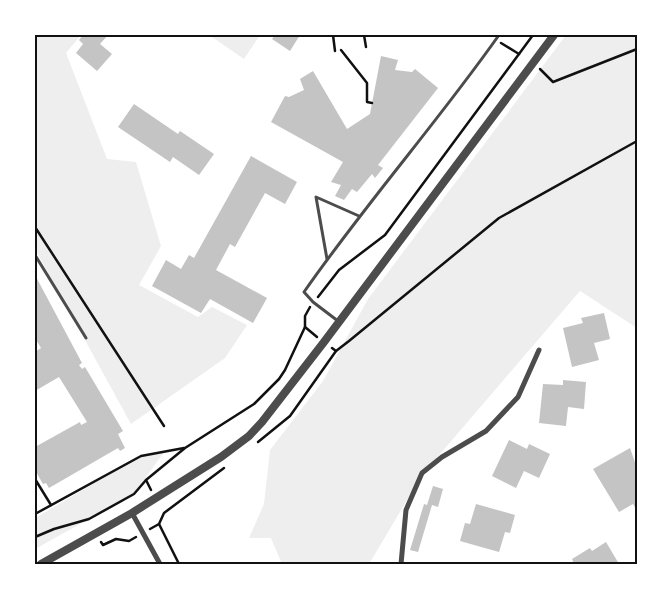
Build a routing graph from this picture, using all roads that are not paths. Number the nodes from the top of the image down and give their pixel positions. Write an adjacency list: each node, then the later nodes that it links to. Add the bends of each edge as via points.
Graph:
1 (499, 35): 3 (lane, via 412,152)
2 (554, 35): 6 (street)
3 (359, 216): 5 (lane); 5 (lane, via 316,197)
4 (35, 255): 7 (lane)
5 (327, 259): 6 (lane, via 304,292)
6 (339, 322): 9 (street, via 248,436 221,457)
7 (86, 338)
8 (539, 350): 12 (street, via 518,397 486,431 442,457 422,474 406,510)
9 (132, 513): 10 (street); 11 (street)
10 (41, 564)
11 (160, 564)
12 (400, 564)

